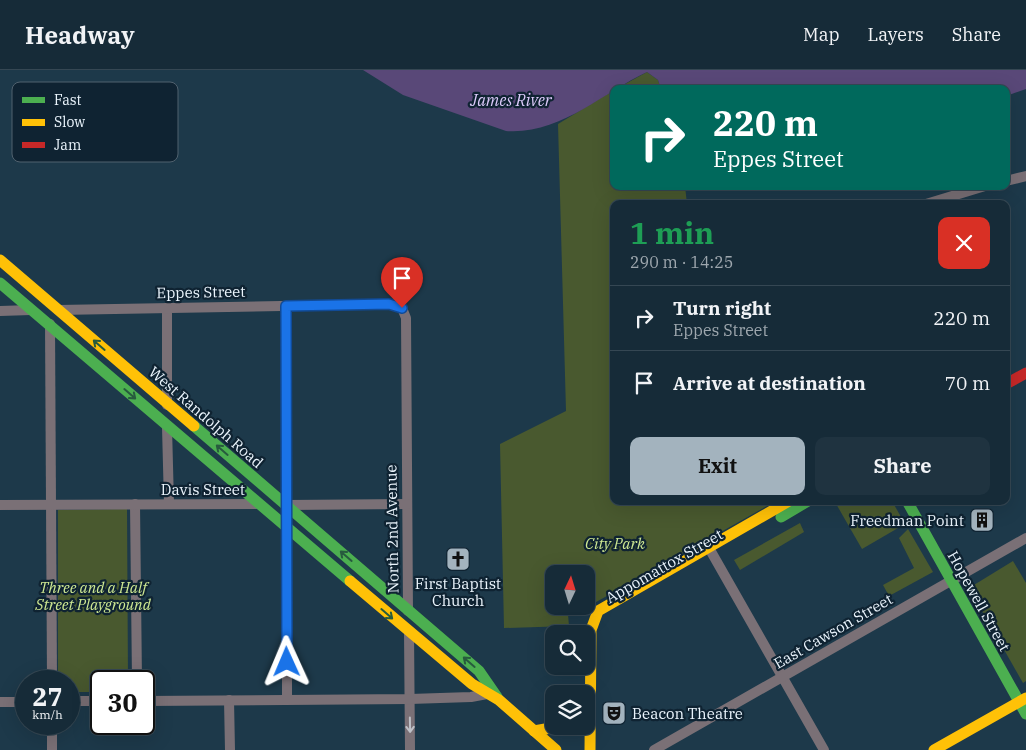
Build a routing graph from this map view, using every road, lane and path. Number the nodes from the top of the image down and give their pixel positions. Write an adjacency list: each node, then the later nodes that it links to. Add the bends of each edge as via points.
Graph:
1 (1026, 176): 2 (street)
2 (1010, 180)
3 (972, 190): 4 (street)
4 (939, 200)
5 (0, 260): 11 (main road, West Randolph Road)
6 (0, 283): 10 (main road, West Randolph Road)
7 (286, 306): 8 (street, Eppes Street); 9 (street, Eppes Street, via 389,304); 24 (street)
8 (167, 308): 11 (street, Eppes Street); 16 (street)
9 (402, 308): 21 (street, North 2nd Avenue, via 406,318)
10 (32, 310): 11 (street, Eppes Street); 12 (street, Eppes Street); 13 (main road, West Randolph Road)
11 (58, 310): 13 (street); 16 (main road, West Randolph Road, one-way to 11)
12 (0, 311)
13 (50, 325): 17 (main road, West Randolph Road, one-way to 17); 23 (street)
14 (1026, 373): 15 (main road)
15 (1010, 382)
16 (167, 403): 17 (street); 24 (main road, West Randolph Road, one-way to 16)
17 (167, 426): 19 (street); 20 (main road, West Randolph Road)
18 (136, 504): 19 (street, Davis Street); 23 (street, Davis Street); 35 (street)
19 (169, 504): 20 (street, Davis Street)
20 (260, 504): 24 (street, Davis Street); 28 (main road, West Randolph Road)
21 (407, 504): 24 (street, Davis Street); 32 (street, North 2nd Avenue)
22 (0, 505): 23 (street, Davis Street)
23 (50, 505): 34 (street)
24 (286, 505): 28 (street); 32 (main road, West Randolph Road, one-way to 24)
25 (783, 505): 30 (main road, Appomattox Street)
26 (800, 505): 30 (main road, Appomattox Street)
27 (909, 505): 31 (main road, Hopewell Street)
28 (286, 527): 33 (main road, West Randolph Road, one-way to 33); 41 (street)
29 (1026, 538): 31 (street, East Cawson Street)
30 (711, 552): 36 (street); 37 (main road, Appomattox Street, via 606,616 591,630)
31 (951, 582): 36 (street, East Cawson Street); 42 (main road, Hopewell Street)
32 (408, 610): 33 (street, North 2nd Avenue); 38 (main road, West Randolph Road, one-way to 32, via 480,671)
33 (408, 632): 38 (main road, West Randolph Road); 39 (street, North 2nd Avenue)
34 (52, 670)
35 (137, 670)
36 (783, 677): 56 (street, East Cawson Street); 57 (street)
37 (589, 685)
38 (493, 695): 39 (street); 48 (main road, West Randolph Road)
39 (410, 699): 41 (street); 53 (street, North 2nd Avenue, one-way to 53)
40 (229, 700): 41 (street); 43 (street); 52 (street)
41 (288, 700)
42 (1022, 700): 46 (main road, Hopewell Street); 58 (main road)
43 (155, 701)
44 (0, 702): 45 (street)
45 (15, 702)
46 (1026, 714)
47 (545, 729): 48 (main road)
48 (534, 731): 54 (main road, West Randolph Road)
49 (52, 735): 51 (street)
50 (589, 735): 55 (main road)
51 (52, 750)
52 (230, 750)
53 (410, 750)
54 (556, 750)
55 (590, 750)
56 (654, 750)
57 (824, 750)
58 (934, 750)

